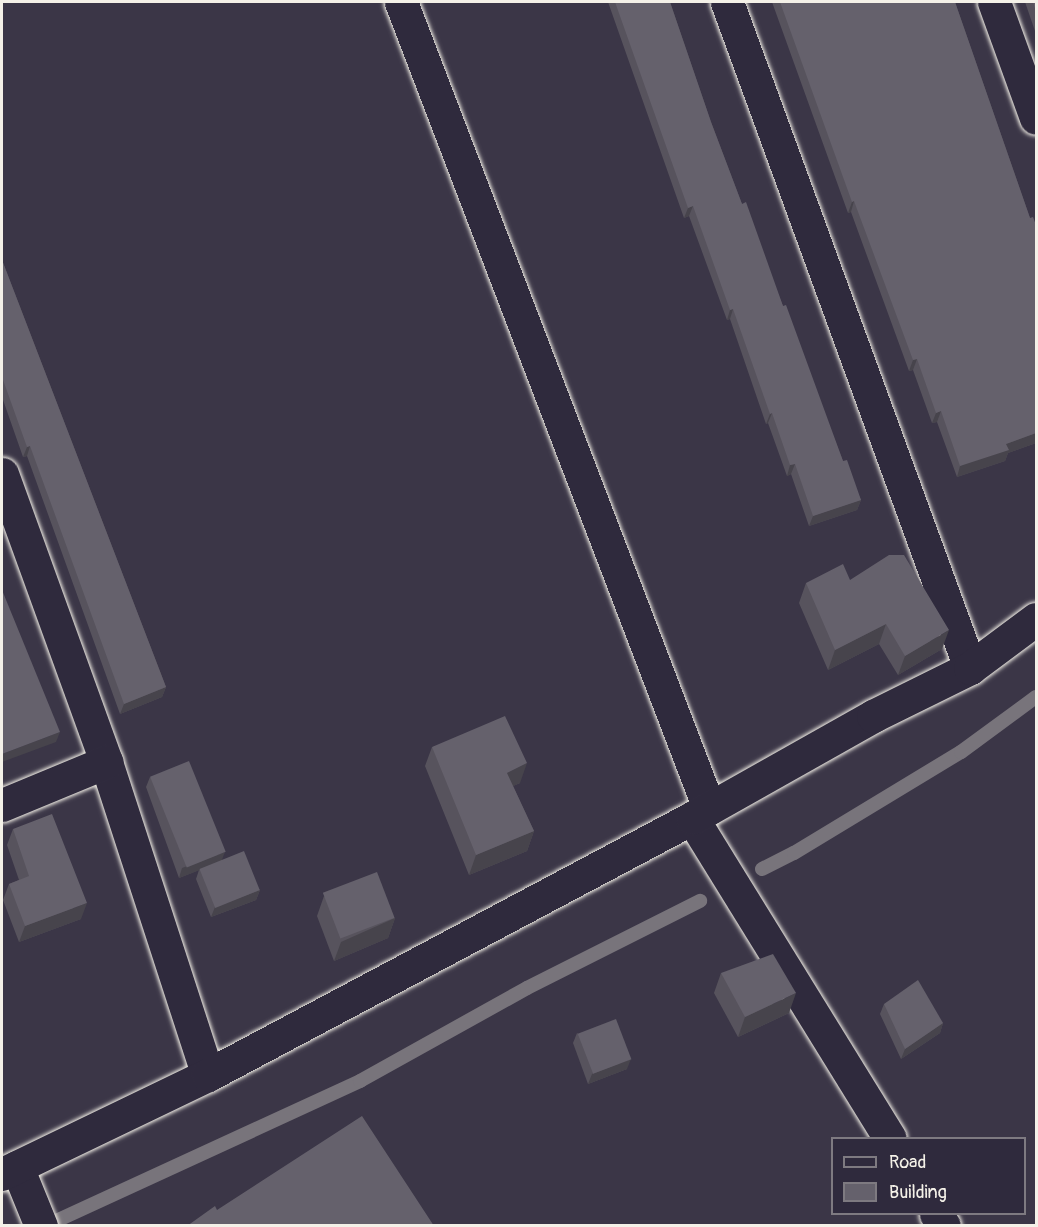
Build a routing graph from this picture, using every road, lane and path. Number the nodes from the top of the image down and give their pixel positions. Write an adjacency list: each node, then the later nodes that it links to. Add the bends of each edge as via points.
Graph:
1 (400, 2): 10 (street)
2 (728, 2): 7 (street)
3 (994, 2): 4 (street)
4 (1036, 118)
5 (2, 474): 8 (street)
6 (1036, 619): 7 (street)
7 (970, 668): 10 (street, via 873,716)
8 (106, 762): 9 (street); 11 (street)
9 (2, 805)
10 (701, 813): 11 (street); 12 (street)
11 (208, 1075): 13 (street)
12 (889, 1137)
13 (16, 1178): 14 (street)
14 (41, 1226)

